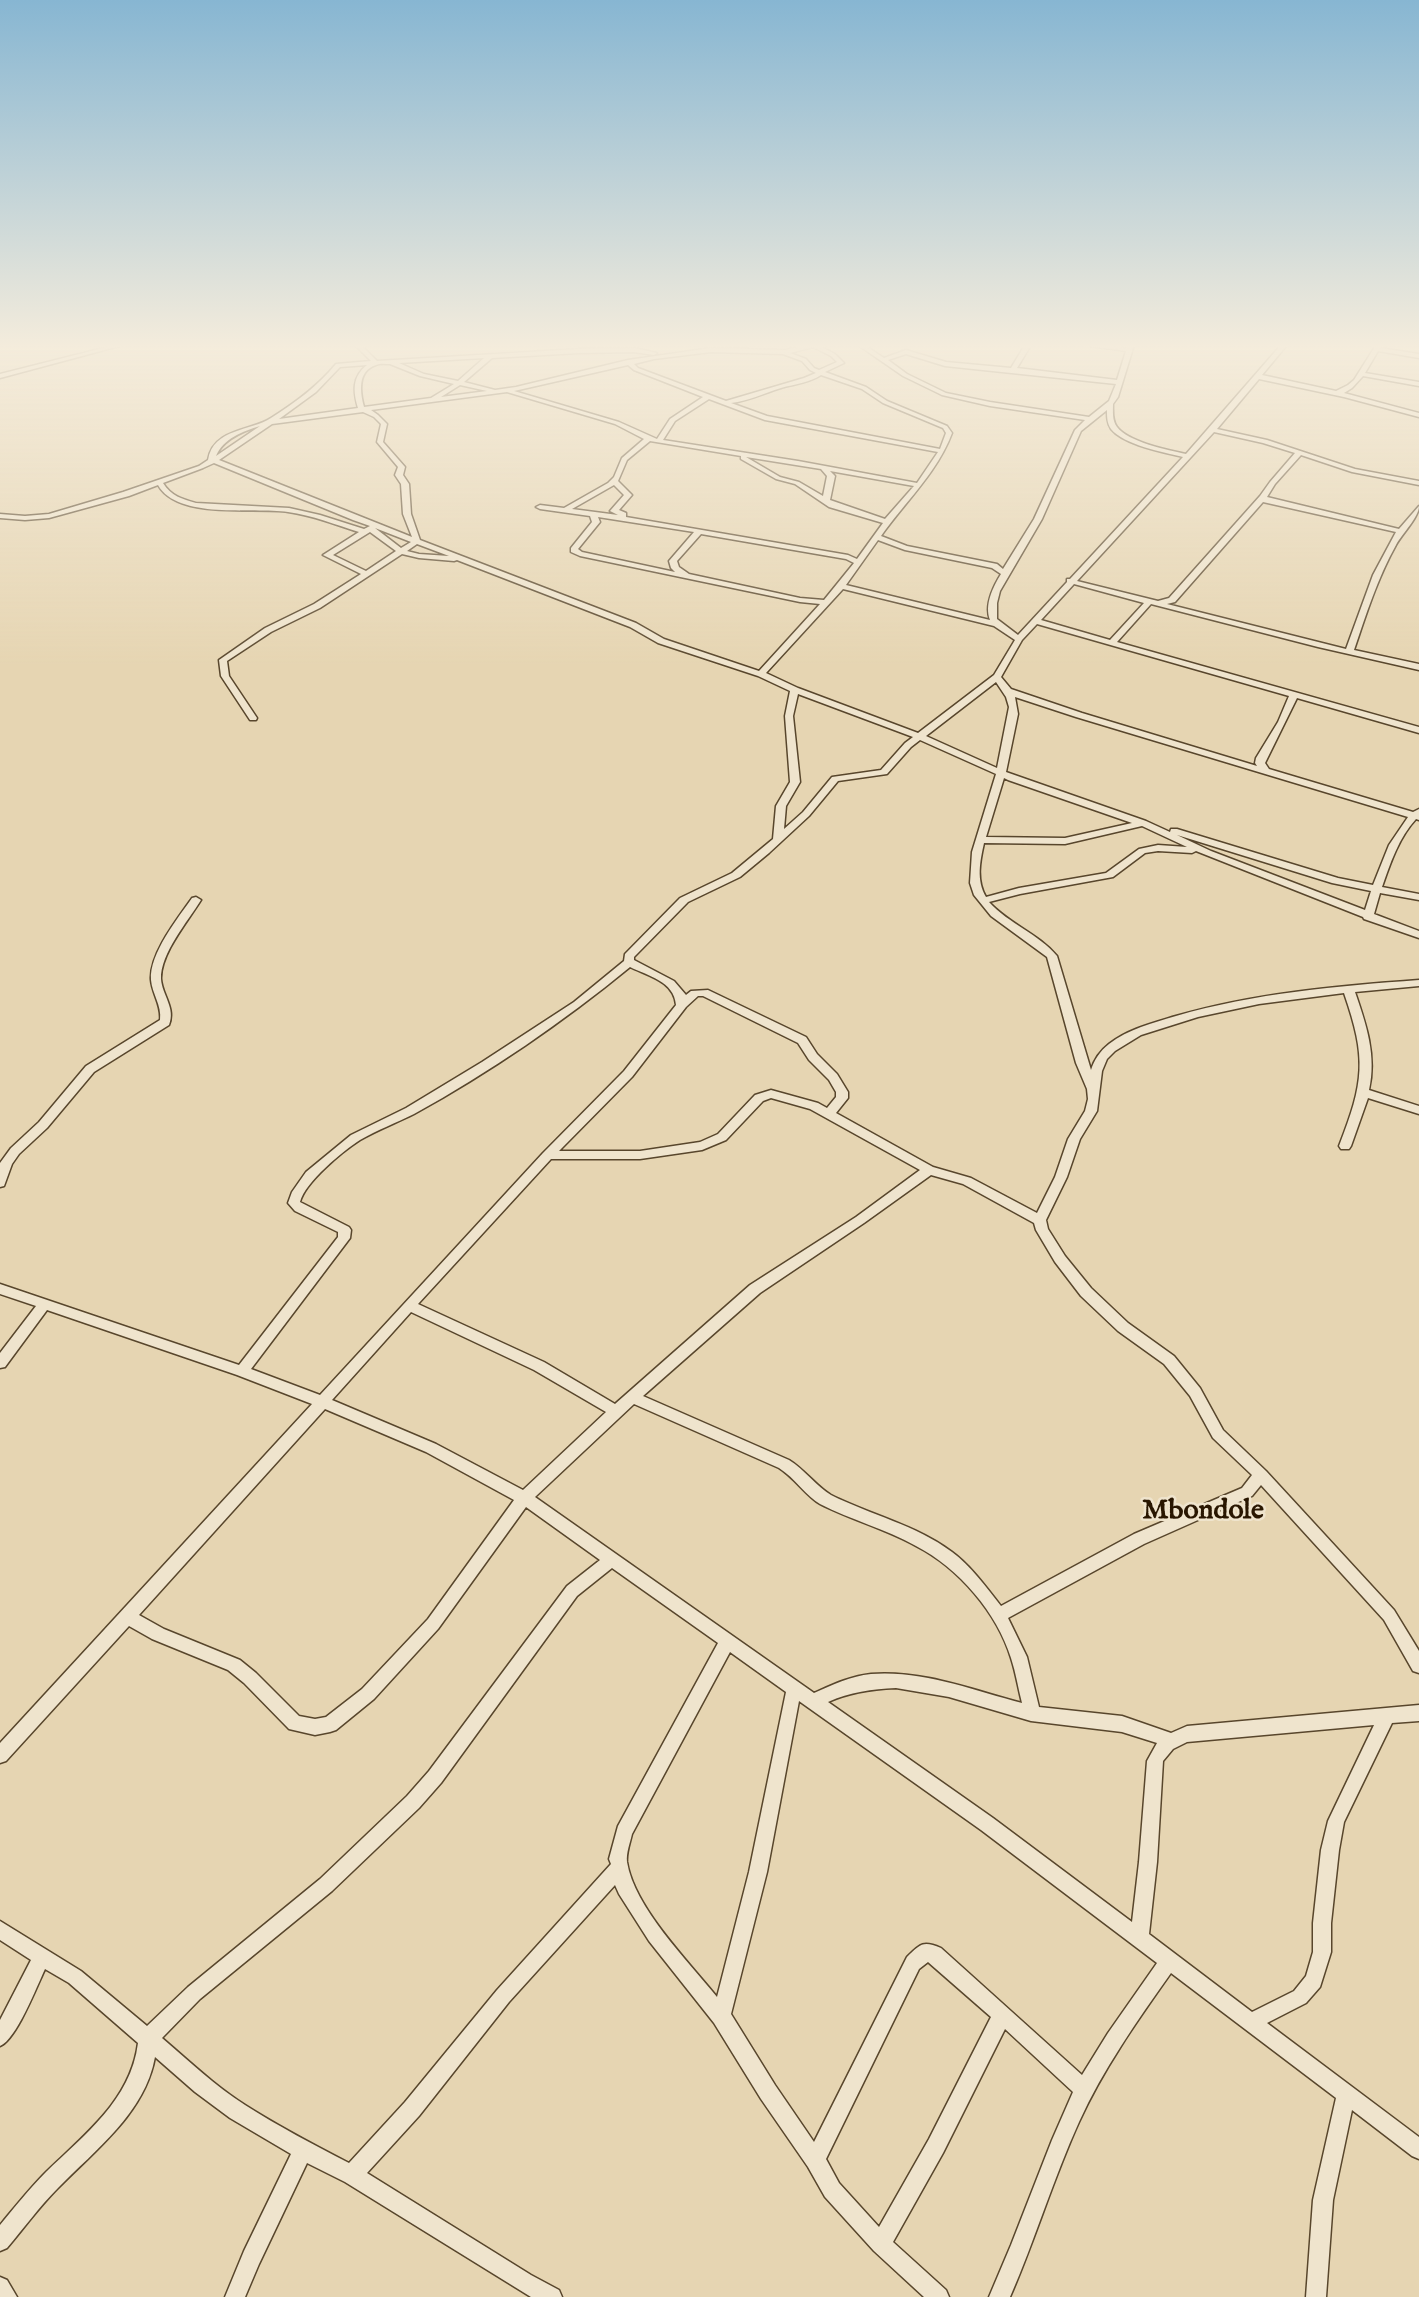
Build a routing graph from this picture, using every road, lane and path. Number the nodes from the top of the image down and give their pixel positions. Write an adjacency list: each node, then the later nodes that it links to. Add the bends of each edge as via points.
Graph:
1 (214, 452): 14 (street, via 210,459)
2 (226, 452): 14 (street)
3 (389, 452): 35 (street, via 402,467 399,475 405,484 407,514)
4 (633, 452): 16 (street, via 624,459)
5 (724, 452): 11 (street)
6 (941, 452): 19 (street)
7 (1068, 452): 42 (street, via 1037,521)
8 (1174, 452): 13 (street)
9 (1191, 452): 13 (street)
10 (1293, 452): 12 (street)
11 (734, 454): 15 (street); 23 (street)
12 (1298, 454): 18 (street, via 1354,471); 22 (street)
13 (1187, 456): 44 (street)
14 (213, 461): 17 (street); 31 (street)
15 (825, 468): 19 (street); 23 (street, via 831,476)
16 (614, 482): 26 (street); 29 (street, via 628,496 614,512)
17 (160, 483): 20 (street); 21 (street)
18 (1419, 483)
19 (919, 485): 30 (street)
20 (137, 490): 21 (street); 28 (street, via 49,516)
21 (170, 497): 31 (street, via 199,506 288,509)
22 (1263, 497): 33 (street, via 1270,502); 48 (street, via 1172,600)
23 (826, 501): 30 (street)
24 (540, 507): 26 (street)
25 (1419, 508): 33 (street)
26 (565, 511): 27 (street)
27 (592, 514): 29 (street); 43 (street, via 596,522 575,552)
28 (0, 516)
29 (635, 520): 32 (street)
30 (887, 522): 34 (street)
31 (371, 529): 35 (street); 38 (street); 41 (street, via 327,555)
32 (699, 531): 39 (street); 43 (street, via 673,561 675,568)
33 (1400, 531): 53 (street)
34 (876, 537): 36 (street); 37 (street)
35 (417, 541): 38 (street); 40 (street)
36 (889, 542): 37 (street); 42 (street, via 994,566)
37 (869, 546): 39 (street)
38 (403, 552): 40 (street, via 417,557); 41 (street)
39 (860, 559): 45 (street)
40 (467, 560): 55 (street, via 633,625 661,640)
41 (366, 574): 60 (street, via 223,660 228,683)
42 (1005, 574): 50 (street, via 993,604)
43 (690, 578): 47 (street)
44 (1070, 581): 46 (street); 49 (street)
45 (841, 586): 47 (street); 50 (street)
46 (1150, 601): 48 (street); 52 (street)
47 (824, 602): 55 (street)
48 (1161, 603): 53 (street, via 1289,638)
49 (1034, 621): 51 (street); 52 (street)
50 (996, 624): 51 (street)
51 (1018, 639): 56 (street)
52 (1112, 643): 59 (street)
53 (1350, 650): 54 (street)
54 (1419, 667)
55 (761, 674): 57 (street)
56 (997, 676): 58 (street); 62 (street)
57 (795, 690): 62 (street); 67 (street, via 789,716 795,782 781,806)
58 (1007, 691): 63 (street); 64 (street, via 1014,705)
59 (1294, 695): 61 (street); 63 (street, via 1261,758)
60 (253, 718)
61 (1419, 730)
62 (919, 735): 64 (street); 67 (street, via 884,772 835,779 806,814)
63 (1265, 770): 65 (street)
64 (1001, 773): 66 (street); 68 (street)
65 (1417, 814): 70 (street, via 1401,834)
66 (1143, 823): 68 (street, via 1065,841); 69 (street); 70 (street, via 1336,881)
67 (778, 839): 76 (street, via 736,875 684,900 629,956)
68 (980, 840): 73 (street, via 974,876 975,888)
69 (1208, 853): 73 (street, via 1181,849 1142,851 1109,875); 74 (street)
70 (1376, 889): 71 (street); 74 (street)
71 (1419, 897)
72 (196, 900): 87 (street, via 165,950 158,969 156,980 167,1011 165,1022 90,1069 43,1125 15,1151)
73 (983, 901): 80 (street, via 1000,921 1052,956)
74 (1368, 916): 75 (street)
75 (1419, 935)
76 (629, 962): 79 (street, via 676,988); 93 (street, via 523,1042 410,1111 355,1138 310,1176 294,1203 345,1230 344,1238)
77 (1419, 983): 78 (street)
78 (1348, 988): 80 (street, via 1205,1011 1149,1029 1124,1040 1103,1056); 81 (street, via 1368,1052)
79 (682, 1005): 83 (street, via 695,993 704,992 802,1040 842,1092 842,1098); 85 (street, via 628,1074)
80 (1093, 1089): 88 (street, via 1091,1111 1074,1140)
81 (1365, 1093): 82 (street); 84 (street)
82 (1419, 1110)
83 (828, 1114): 85 (street, via 802,1101 764,1095 722,1137 702,1146 640,1155); 86 (street)
84 (1345, 1146)
85 (549, 1155): 91 (street)
86 (929, 1170): 88 (street, via 967,1181); 94 (street, via 755,1289)
87 (0, 1182)
88 (1040, 1220): 97 (street, via 1050,1244 1086,1292 1123,1327 1169,1360 1195,1392 1218,1434)
89 (0, 1289): 90 (street)
90 (44, 1305): 92 (street); 93 (street)
91 (409, 1305): 95 (street); 96 (street, via 539,1366)
92 (0, 1363)
93 (242, 1371): 95 (street)
94 (632, 1397): 96 (street); 100 (street, via 784,1464 823,1498 922,1541 968,1576)
95 (322, 1402): 98 (street, via 431,1448); 101 (street)
96 (616, 1411): 98 (street)
97 (1261, 1475): 100 (street, via 1247,1492 1139,1539); 103 (street, via 1389,1615)
98 (524, 1498): 99 (street); 101 (street, via 434,1624 368,1694 330,1724 315,1727 295,1723 234,1665)
99 (612, 1559): 102 (street); 120 (street, via 572,1591 435,1778 413,1802 326,1885 194,1993)
100 (999, 1615): 106 (street, via 1019,1657)
101 (127, 1617): 110 (street)
102 (728, 1640): 104 (street); 111 (street, via 631,1816 621,1842)
103 (1419, 1665)
104 (795, 1688): 105 (street); 117 (street, via 784,1725 751,1904)
105 (813, 1701): 106 (street, via 834,1689 893,1680 942,1686); 113 (street, via 987,1824)
106 (1032, 1713): 109 (street, via 1121,1724)
107 (1419, 1713): 108 (street)
108 (1388, 1716): 109 (street, via 1187,1734); 118 (street, via 1336,1821 1329,1850 1322,1952 1314,1981 1300,1997)
109 (1170, 1740): 113 (street, via 1160,1748 1155,1761)
110 (0, 1755)
111 (619, 1868): 117 (street, via 625,1888 656,1935); 126 (street, via 503,1996 412,2109)
112 (0, 1930): 114 (street)
113 (1139, 1940): 115 (street)
114 (42, 1956): 119 (street); 120 (street, via 75,1977)
115 (1168, 1962): 118 (street); 121 (street, via 1119,2031)
116 (1002, 2015): 121 (street); 125 (street, via 935,1954 920,1955); 128 (street)
117 (721, 2016): 125 (street)
118 (1251, 2022): 122 (street)
119 (0, 2037)
120 (148, 2039): 124 (street, via 228,2104); 127 (street, via 148,2051 137,2081 118,2113 49,2182)
121 (1084, 2090): 134 (street, via 1050,2168 1018,2259)
122 (1346, 2094): 123 (street); 135 (street, via 1323,2200)
123 (1419, 2149)
124 (303, 2151): 126 (street); 132 (street)
125 (815, 2160): 128 (street, via 832,2190)
126 (352, 2175): 130 (street)
127 (0, 2241)
128 (881, 2244): 133 (street)
129 (0, 2287): 131 (street)
130 (548, 2296)
131 (7, 2297)
132 (235, 2297)
133 (939, 2297)
134 (999, 2297)
135 (1316, 2297)

